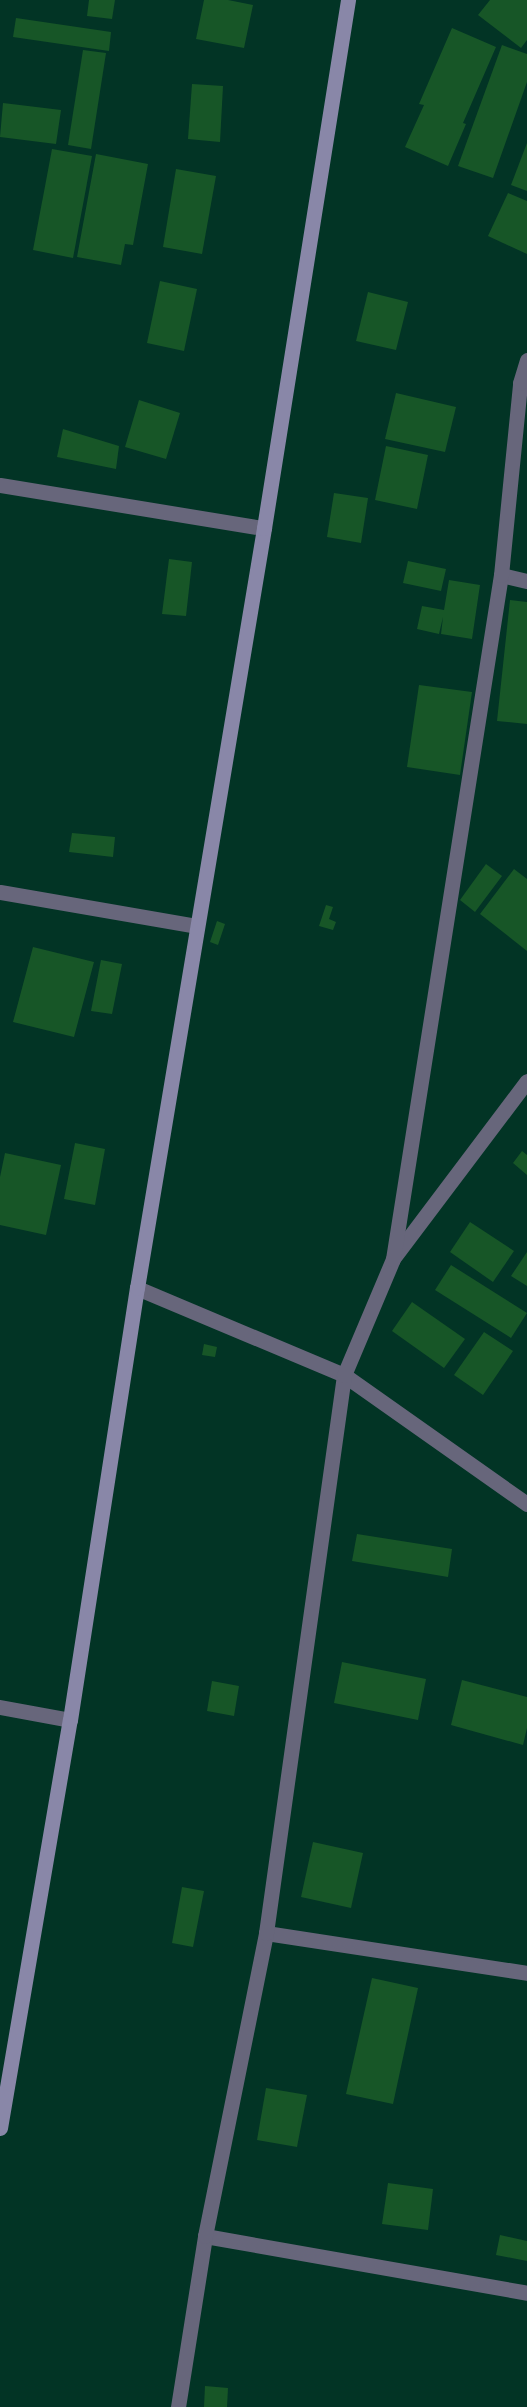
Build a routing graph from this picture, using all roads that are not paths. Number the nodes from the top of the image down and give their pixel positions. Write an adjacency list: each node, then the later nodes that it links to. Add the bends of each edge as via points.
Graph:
1 (348, 0): 4 (street)
2 (527, 360): 5 (street, via 520,383)
3 (0, 484): 4 (street)
4 (264, 528): 8 (street)
5 (501, 575): 6 (street); 10 (street)
6 (527, 581)
7 (0, 892): 8 (street)
8 (196, 926): 11 (street)
9 (527, 1081): 10 (street)
10 (393, 1259): 12 (street)
11 (137, 1288): 12 (street); 15 (street)
12 (344, 1375): 13 (street); 16 (street)
13 (527, 1504)
14 (0, 1707): 15 (street)
15 (70, 1720): 18 (street)
16 (266, 1933): 17 (street); 20 (street)
17 (527, 1973)
18 (5, 2079): 19 (street)
19 (0, 2128)
20 (205, 2236): 21 (street); 22 (street)
21 (527, 2293)
22 (178, 2407)

